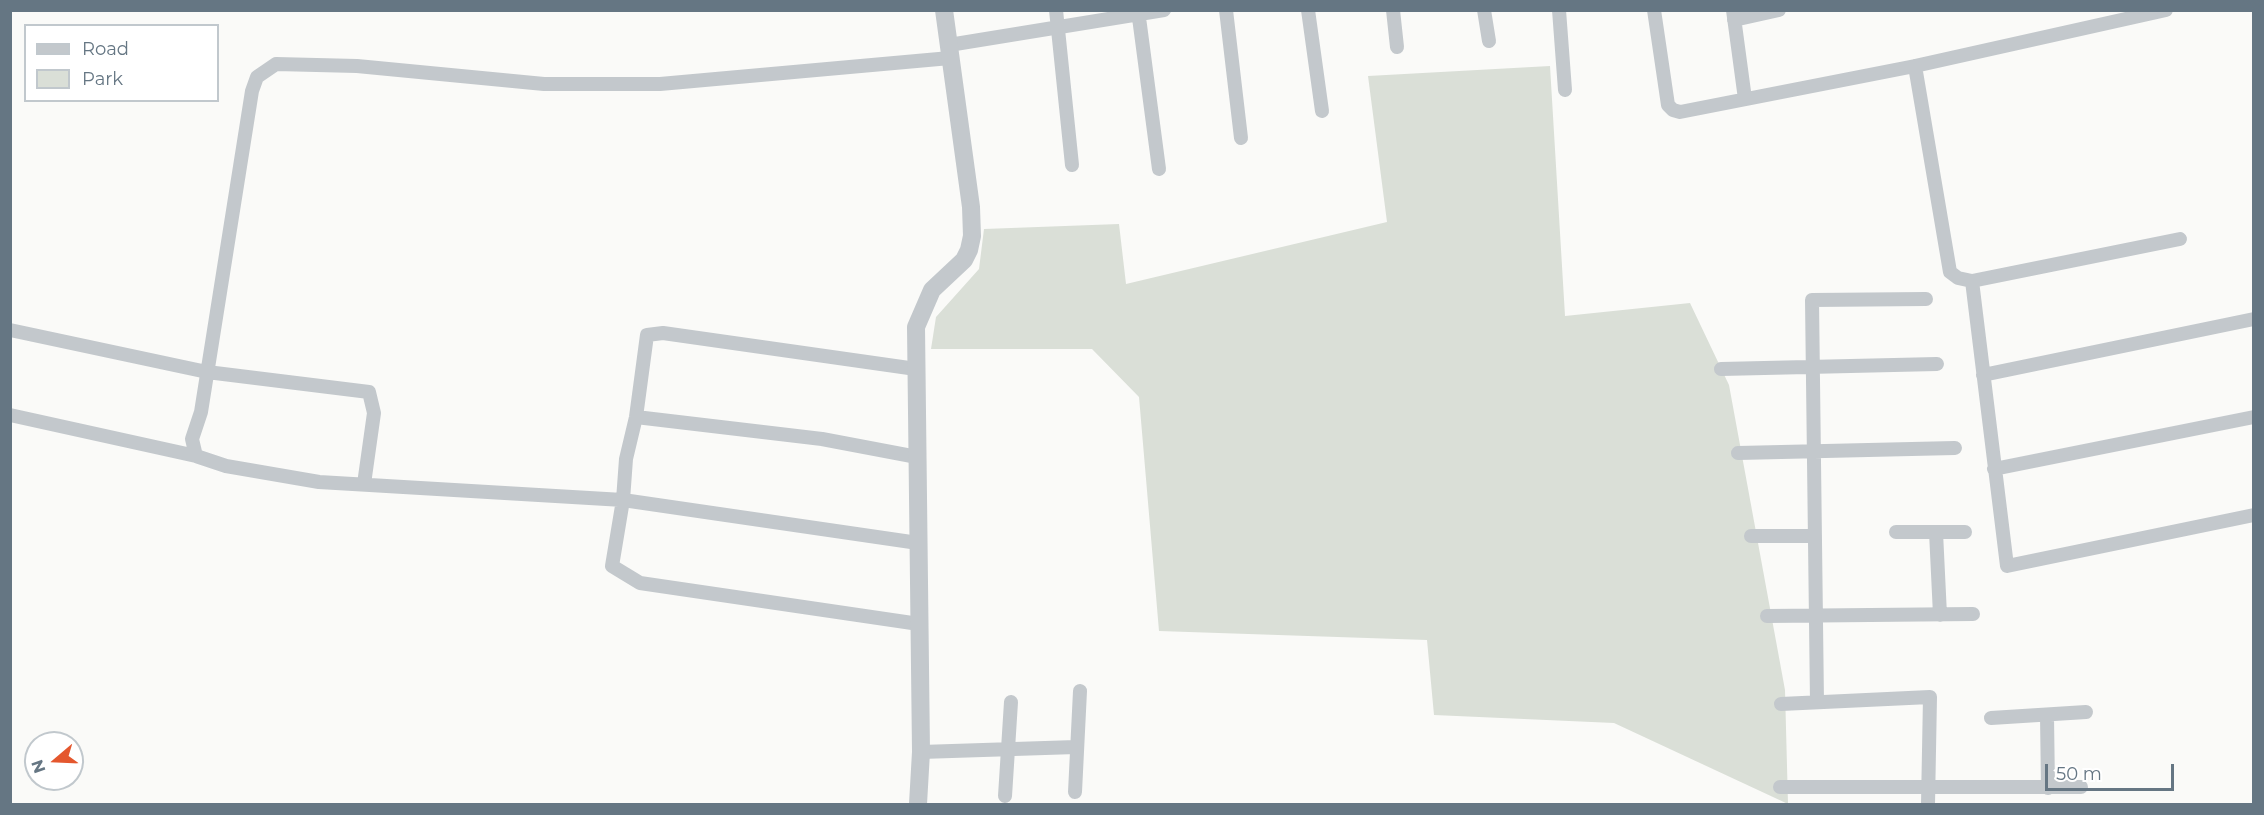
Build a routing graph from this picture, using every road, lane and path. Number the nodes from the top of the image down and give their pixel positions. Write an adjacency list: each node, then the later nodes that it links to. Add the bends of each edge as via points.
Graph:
1 (944, 10): 17 (street)
2 (1056, 10): 14 (street)
3 (1164, 10): 12 (street)
4 (1226, 10): 22 (street)
5 (1308, 10): 21 (street)
6 (1393, 10): 16 (street)
7 (1484, 10): 15 (street)
8 (1559, 10): 19 (street)
9 (1654, 10): 20 (street, via 1666,95 1673,110 1689,111)
10 (1779, 10): 13 (street)
11 (2162, 11): 18 (street)
12 (1138, 12): 14 (street); 24 (street)
13 (1734, 15): 20 (street)
14 (1058, 27): 17 (street); 23 (street)
15 (1489, 41)
16 (1397, 47)
17 (949, 52): 32 (street, via 972,236 964,260 932,290 921,312 916,327); 34 (street, via 660,84 544,84 357,66 276,64 257,77 252,92)
18 (1915, 66): 20 (street); 26 (street, via 1950,272)
19 (1565, 90)
20 (1745, 99)
21 (1322, 111)
22 (1241, 138)
23 (1072, 165)
24 (1159, 169)
25 (2180, 239): 26 (street)
26 (1972, 281): 35 (street)
27 (1926, 299): 31 (street, via 1812,300)
28 (2253, 319): 35 (street)
29 (10, 330): 34 (street)
30 (1937, 364): 31 (street)
31 (1813, 367): 33 (street); 40 (street)
32 (916, 369): 37 (street, via 663,333 647,335); 43 (street)
33 (1721, 369)
34 (207, 372): 42 (street, via 192,440); 45 (street, via 369,392 374,413)
35 (1983, 375): 44 (street)
36 (10, 415): 42 (street)
37 (636, 417): 43 (street, via 822,439); 46 (street, via 626,459)
38 (2253, 417): 44 (street)
39 (1955, 448): 40 (street)
40 (1814, 451): 41 (street); 52 (street)
41 (1738, 453)
42 (196, 456): 45 (street, via 226,466 319,482)
43 (917, 457): 53 (street)
44 (1994, 469): 47 (street, via 2007,566)
45 (364, 484): 46 (street)
46 (623, 500): 53 (street); 58 (street, via 612,566 640,583)
47 (2253, 515)
48 (1896, 532): 49 (street)
49 (1936, 532): 50 (street); 55 (street)
50 (1965, 532)
51 (1751, 536): 52 (street)
52 (1815, 536): 57 (street)
53 (918, 543): 58 (street)
54 (1973, 614): 55 (street)
55 (1940, 615): 57 (street)
56 (1767, 616): 57 (street)
57 (1816, 616): 61 (street)
58 (919, 624): 68 (street)
59 (1080, 691): 66 (street)
60 (1011, 702): 67 (street)
61 (1817, 702): 62 (street); 70 (street, via 1930,697)
62 (1781, 704)
63 (2086, 712): 64 (street)
64 (2047, 716): 65 (street); 71 (street)
65 (1991, 718)
66 (1076, 747): 67 (street); 73 (street)
67 (1009, 749): 68 (street); 74 (street)
68 (921, 752): 75 (street)
69 (1780, 787): 70 (street)
70 (1929, 787): 71 (street); 76 (street)
71 (2048, 788): 72 (street)
72 (2081, 788)
73 (1075, 792)
74 (1005, 796)
75 (918, 804)
76 (1928, 804)

